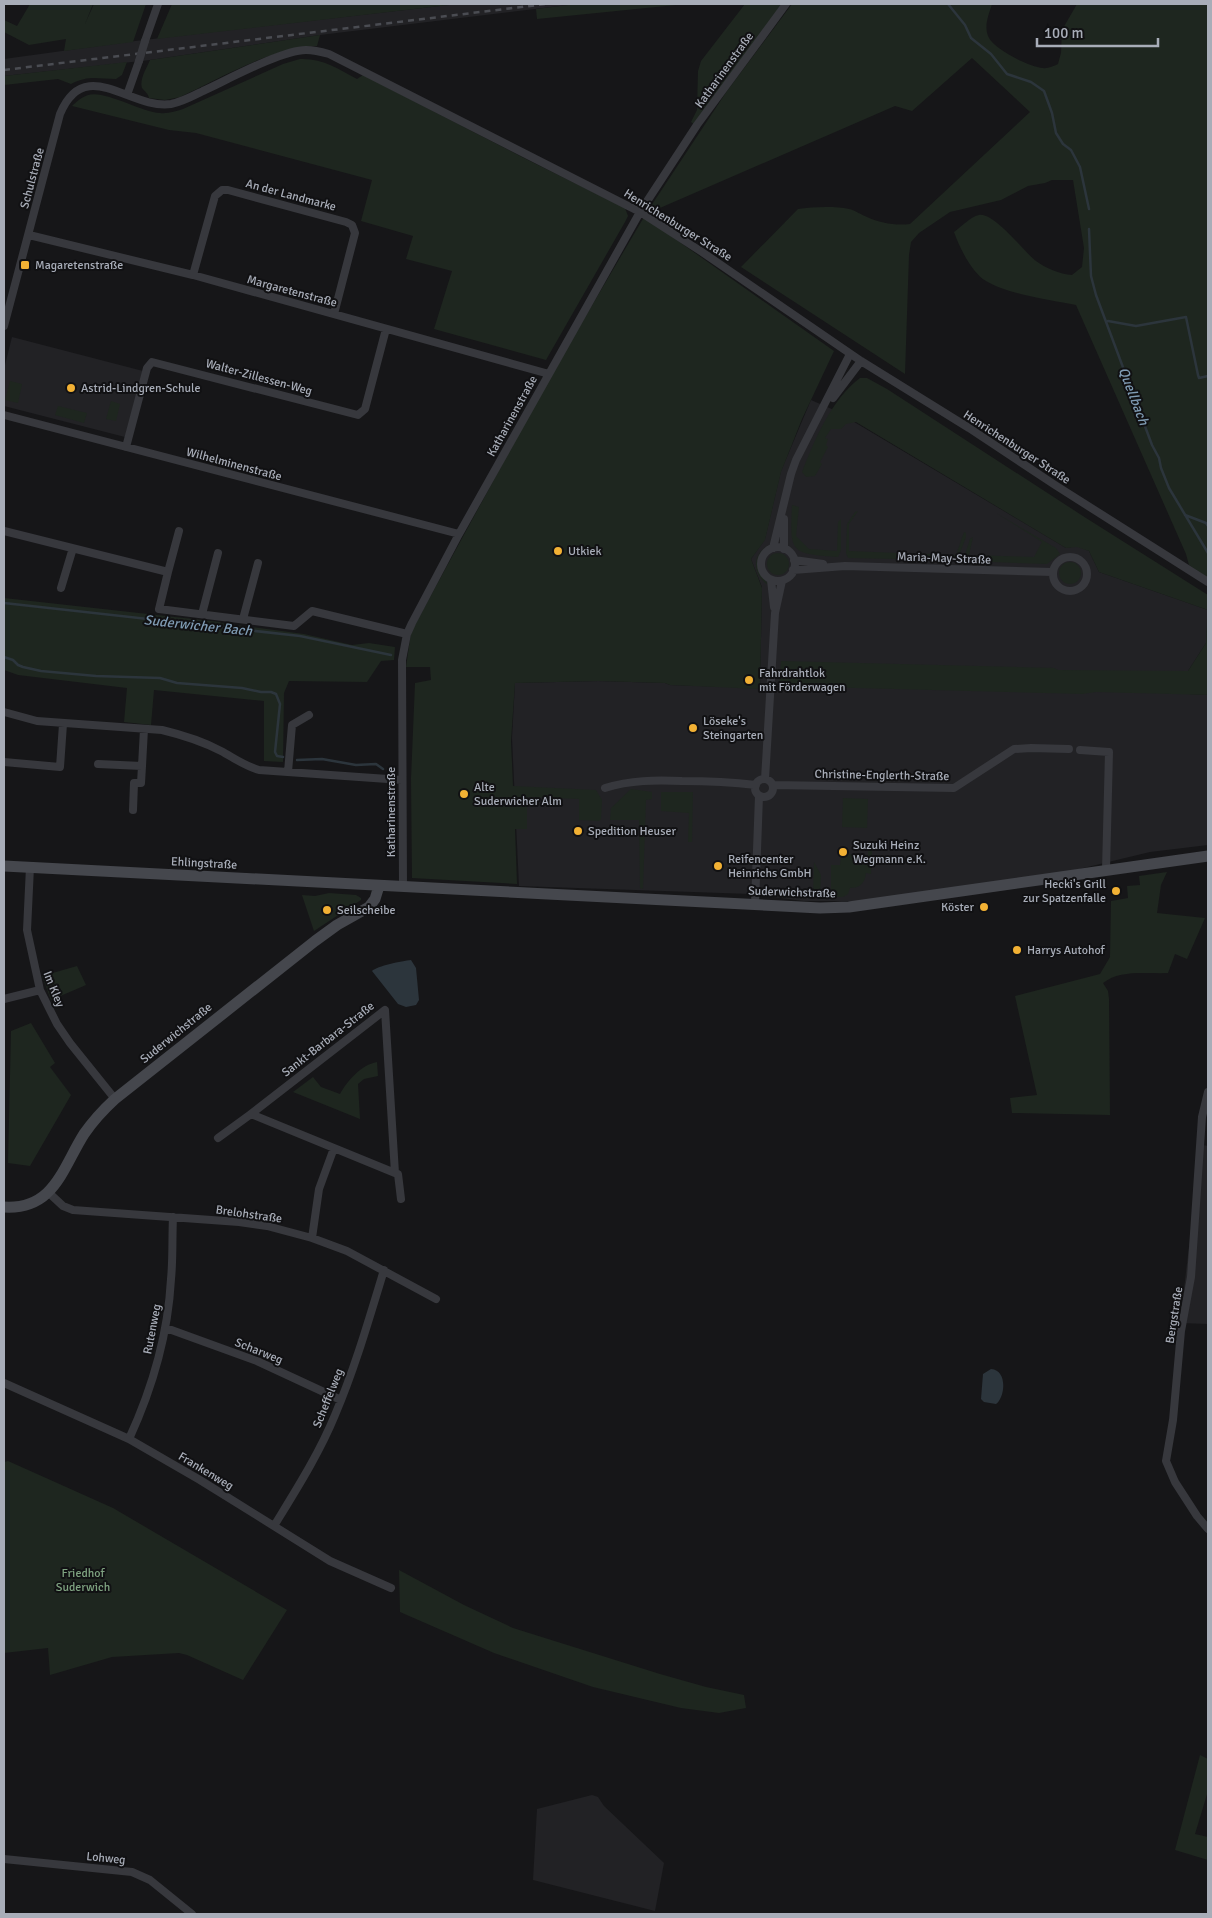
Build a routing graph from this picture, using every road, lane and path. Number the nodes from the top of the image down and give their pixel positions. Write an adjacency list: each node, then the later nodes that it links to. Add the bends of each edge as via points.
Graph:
1 (158, 4): 3 (street, bridge)
2 (786, 4): 4 (street, Katharinenstraße, via 697,125)
3 (127, 94): 4 (street, Henrichenburger Straße, via 158,104 173,103 278,57 298,51 316,51 329,54); 5 (street, Schulstraße, via 96,86 82,88 69,97 60,114)
4 (640, 212): 11 (street, Henrichenburger Straße); 13 (street, Katharinenstraße)
5 (28, 234): 6 (street, Margaretenstraße); 7 (street, Schulstraße)
6 (193, 275): 8 (street, Margaretenstraße); 8 (street, An der Landmarke, via 215,196 222,190 346,222 355,233)
7 (7, 298): 9 (street, Schulstraße)
8 (334, 314): 10 (street, Margaretenstraße)
9 (4, 326)
10 (386, 329): 13 (street, Margaretenstraße); 16 (street, Walter-Zillessen-Weg, via 365,409 358,415 152,362 147,368)
11 (850, 354): 12 (street, Henrichenburger Straße); 15 (street)
12 (861, 361): 15 (street); 33 (street, Henrichenburger Straße)
13 (548, 374): 20 (street, Katharinenstraße)
14 (4, 415): 16 (street, Wilhelminenstraße)
15 (815, 422): 17 (street, via 796,460)
16 (126, 447): 20 (street, Wilhelminenstraße)
17 (784, 501): 22 (street); 23 (street)
18 (4, 531): 21 (street)
19 (179, 531): 29 (street)
20 (459, 534): 38 (street, Katharinenstraße)
21 (73, 548): 29 (street); 34 (street)
22 (773, 548): 23 (street); 31 (street, via 765,553 761,565)
23 (784, 549): 25 (street)
24 (218, 553): 35 (street)
25 (794, 560): 27 (street, Maria-May-Straße); 28 (street)
26 (258, 563): 37 (street)
27 (835, 566): 28 (street, Maria-May-Straße); 30 (street, Maria-May-Straße)
28 (793, 570): 32 (street)
29 (168, 572): 35 (street, via 159,609)
30 (1052, 572): 30 (street, via 1056,584 1066,591 1079,589 1087,575 1084,564 1074,557 1057,562)
31 (771, 580): 32 (street); 36 (street)
32 (782, 581): 36 (street)
33 (1208, 582)
34 (62, 588)
35 (202, 614): 37 (street)
36 (775, 614): 49 (street)
37 (243, 619): 38 (street, via 294,626 312,611)
38 (407, 634): 50 (street, Katharinenstraße, via 402,660)
39 (4, 712): 41 (street)
40 (309, 715): 48 (street, via 292,725)
41 (63, 724): 42 (street); 45 (street, via 60,767)
42 (144, 729): 47 (street); 48 (street, via 194,739 259,770)
43 (1069, 749): 52 (street, Christine-Englerth-Straße, via 1014,749 954,788)
44 (1080, 750): 59 (street, via 1109,752)
45 (4, 762)
46 (98, 764): 47 (street)
47 (142, 766): 55 (street, via 141,783 134,783)
48 (288, 772): 50 (street)
49 (765, 779): 51 (street); 52 (street)
50 (402, 780): 61 (street, Katharinenstraße)
51 (756, 785): 53 (street, via 638,780); 54 (street)
52 (773, 785): 54 (street, via 774,791 770,796)
53 (605, 788)
54 (759, 796): 62 (street)
55 (133, 810)
56 (1208, 856): 59 (main road, Suderwichstraße)
57 (4, 866): 58 (main road, Ehlingstraße)
58 (30, 867): 60 (main road, Ehlingstraße); 63 (street, Im Kley, via 28,930)
59 (1106, 870): 62 (main road, Suderwichstraße, via 850,907)
60 (379, 886): 61 (main road, Ehlingstraße); 66 (main road, Suderwichstraße, via 369,907 315,941)
61 (403, 887): 62 (main road, Suderwichstraße)
62 (755, 904)
63 (40, 990): 64 (street); 66 (street, Im Kley, via 70,1044)
64 (4, 999)
65 (1208, 1092): 83 (street, Bergstraße, via 1202,1117 1191,1277 1181,1331 1166,1461 1175,1482)
66 (115, 1099): 71 (main road, Suderwichstraße, via 97,1115)
67 (251, 1114): 68 (street, Sankt-Barbara-Straße); 69 (street); 70 (street, Sankt-Barbara-Straße, via 384,1010)
68 (218, 1138)
69 (334, 1148): 70 (street); 75 (street, via 319,1190)
70 (395, 1173): 72 (street, Sankt-Barbara-Straße, via 398,1174)
71 (49, 1193): 73 (main road, Suderwichstraße, via 31,1205); 74 (street, Brelohstraße, via 63,1206 73,1210)
72 (401, 1199)
73 (4, 1207)
74 (173, 1217): 75 (street, Brelohstraße, via 267,1226); 78 (street, Rutenweg, via 172,1279)
75 (312, 1238): 76 (street, Brelohstraße)
76 (384, 1270): 77 (street, Brelohstraße); 80 (street, Scheffelweg)
77 (436, 1299)
78 (166, 1328): 80 (street, Scharweg, via 257,1361); 81 (street, Rutenweg, via 143,1408)
79 (4, 1384): 81 (street, Frankenweg)
80 (341, 1400): 82 (street, Scheffelweg, via 307,1472)
81 (129, 1439): 82 (street, Frankenweg)
82 (274, 1526): 84 (street, Frankenweg, via 330,1561)
83 (1208, 1528)
84 (391, 1588)
85 (4, 1859): 86 (street, Lohweg, via 132,1872 150,1880)
86 (192, 1914)

